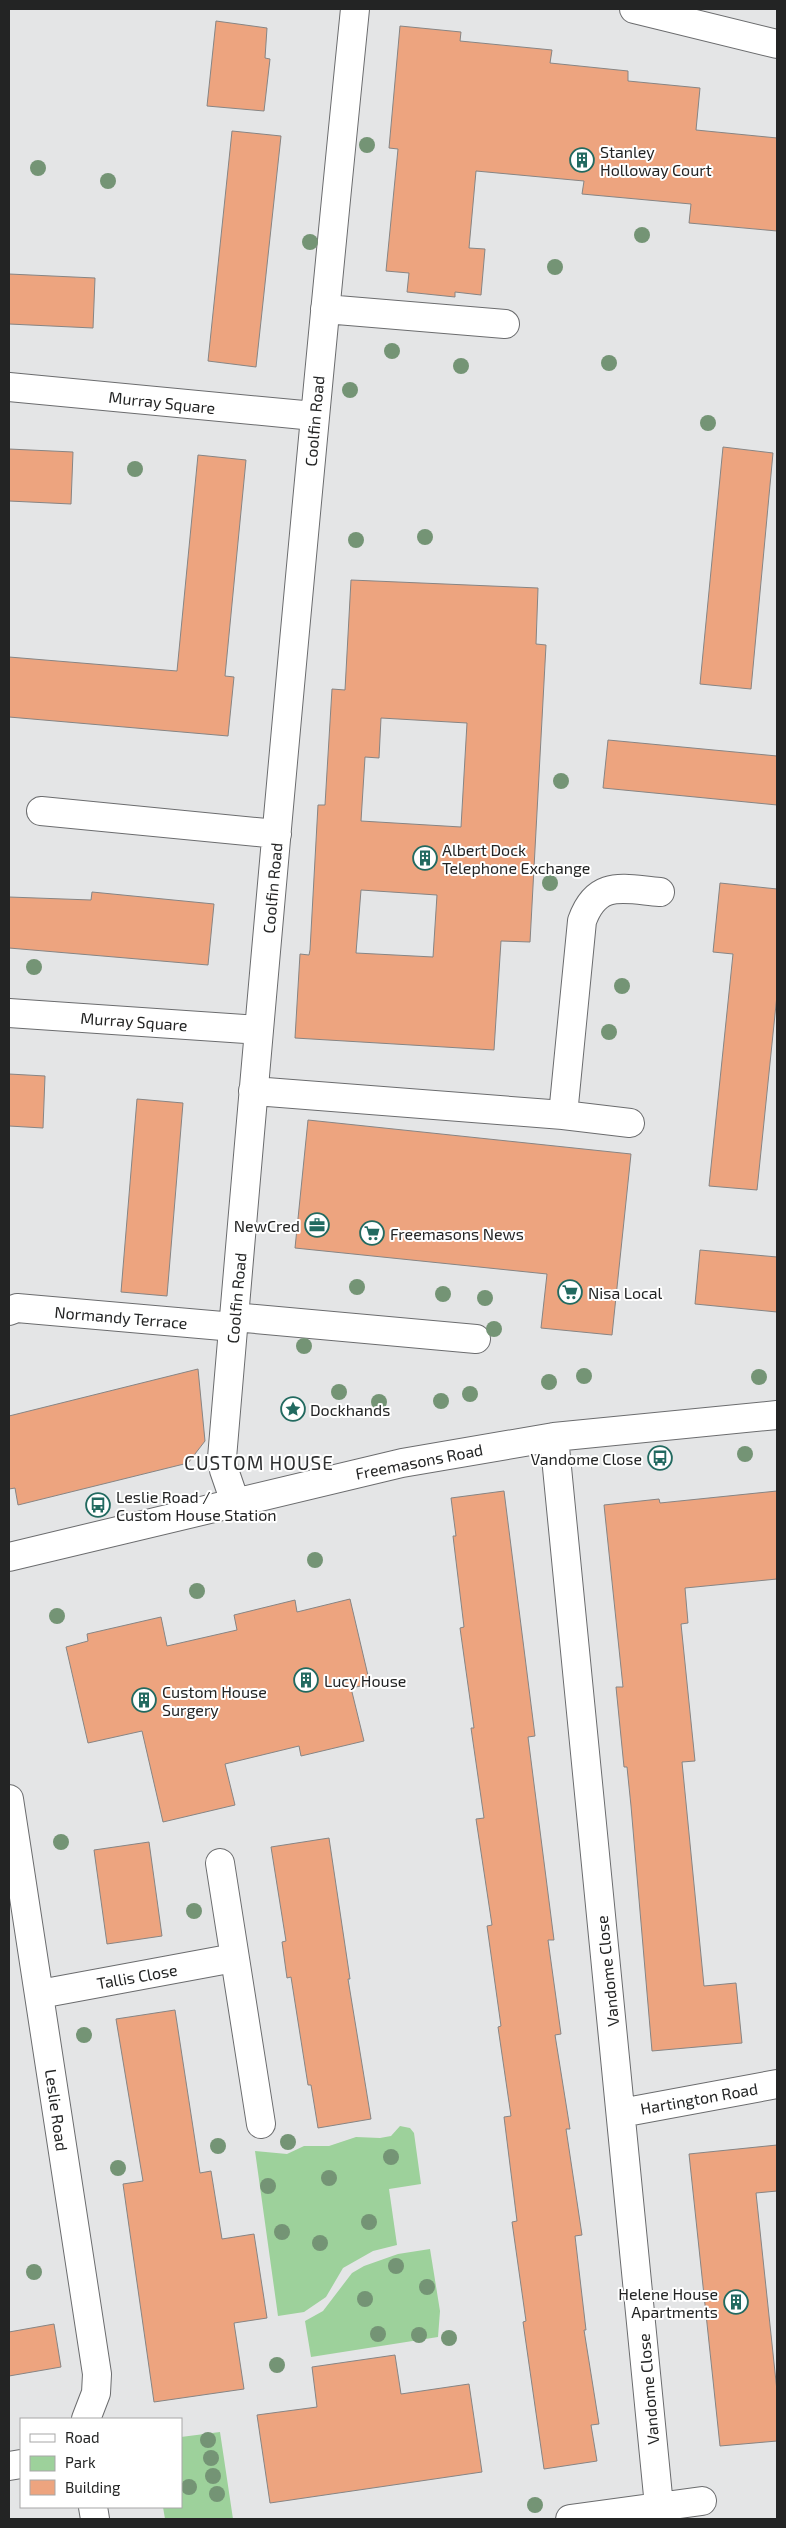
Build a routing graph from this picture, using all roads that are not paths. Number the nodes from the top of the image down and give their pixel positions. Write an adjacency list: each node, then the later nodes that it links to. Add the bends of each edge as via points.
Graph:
1 (355, 9): 4 (street, Coolfin Road)
2 (634, 9): 3 (street)
3 (777, 44)
4 (325, 308): 5 (street); 7 (street, Coolfin Road)
5 (505, 324)
6 (9, 387): 7 (street, Murray Square)
7 (314, 416): 9 (street, Coolfin Road)
8 (40, 811): 9 (street, Coolfin Road)
9 (277, 834): 12 (street, Coolfin Road)
10 (660, 892): 14 (street, via 610,888 596,896 586,908 582,921)
11 (9, 1013): 12 (street, Murray Square)
12 (259, 1030): 13 (street, Coolfin Road)
13 (253, 1092): 14 (street); 17 (street, Coolfin Road)
14 (563, 1115): 15 (street)
15 (630, 1123)
16 (9, 1311): 17 (street, Normandy Terrace, via 17,1308)
17 (234, 1322): 18 (street); 21 (street, Coolfin Road, via 222,1458)
18 (476, 1339)
19 (777, 1415): 20 (street, Freemasons Road)
20 (554, 1437): 21 (street, Freemasons Road, via 402,1462); 28 (street, Vandome Close)
21 (235, 1502): 22 (street, Freemasons Road)
22 (9, 1557)
23 (9, 1798): 26 (street, Leslie Road)
24 (220, 1863): 25 (street)
25 (234, 1958): 26 (street, Tallis Close); 29 (street)
26 (40, 1994): 30 (street, Leslie Road, via 96,2374 96,2394)
27 (777, 2084): 28 (street, Hartington Road)
28 (621, 2113): 32 (street, Vandome Close)
29 (261, 2124)
30 (86, 2418)
31 (702, 2501): 32 (street)
32 (659, 2506): 33 (street)
33 (570, 2519)

